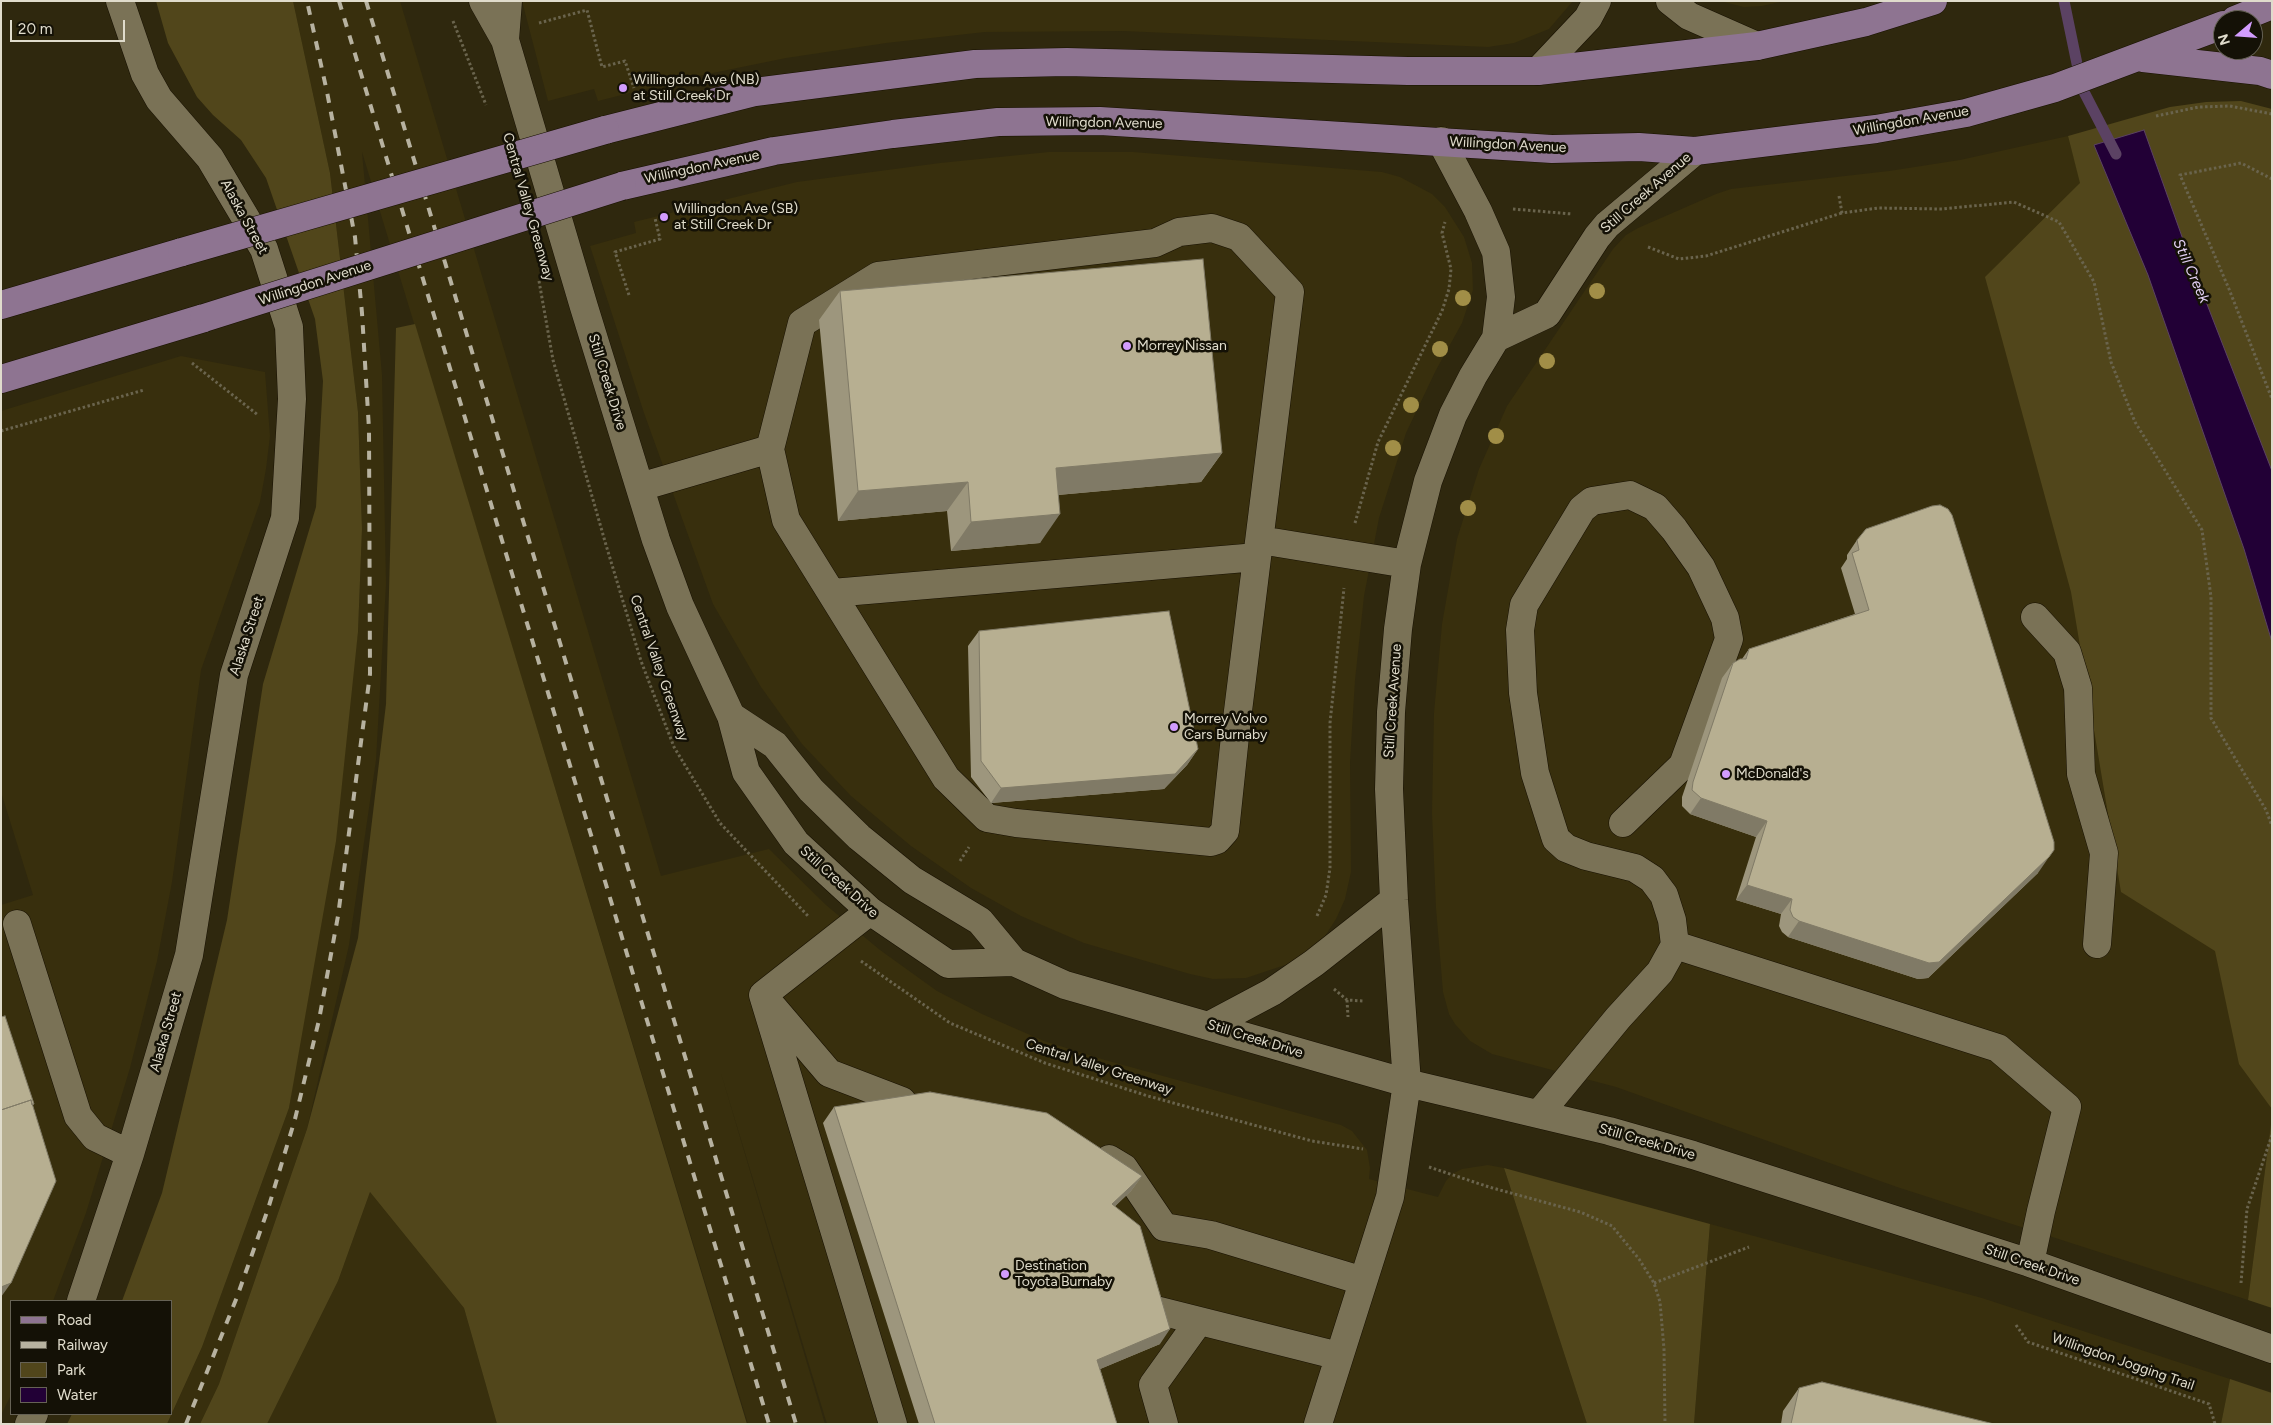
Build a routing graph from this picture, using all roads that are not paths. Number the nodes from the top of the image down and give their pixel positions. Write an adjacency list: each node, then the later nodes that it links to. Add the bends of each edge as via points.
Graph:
1 (120, 1): 38 (street, Alaska Street, via 145,74 159,99 210,158 264,249 289,327 292,399 286,518 234,675 189,955)
2 (483, 1): 8 (street, Still Creek Drive)
3 (508, 1): 8 (street, Still Creek Drive)
4 (1597, 1): 11 (street, via 1588,18)
5 (1670, 1): 9 (street, via 1689,16)
6 (1933, 1): 9 (main road, via 1866,22)
7 (2213, 29): 10 (main road, Willingdon Avenue)
8 (505, 40): 19 (street, Still Creek Drive)
9 (1757, 46): 11 (main road)
10 (2139, 58): 12 (main road); 14 (main road, Willingdon Avenue, via 2055,88 1966,113 1894,126)
11 (1538, 71): 15 (main road, bridge, via 1066,62 975,64 755,92 605,130)
12 (2272, 75)
13 (1441, 141): 14 (main road, Willingdon Avenue, via 1552,149 1639,147); 16 (street, Still Creek Avenue, via 1496,252 1501,297); 17 (main road, Willingdon Avenue, bridge, via 1100,121 998,122 774,151 622,186)
14 (1695, 151): 16 (street, Still Creek Avenue, via 1607,225 1547,314)
15 (1, 305)
16 (1496, 338): 21 (street, Still Creek Avenue, via 1453,415 1428,481)
17 (1, 379)
18 (770, 449): 19 (street); 20 (street, via 802,323 878,276 1155,243 1179,232 1212,228 1239,236 1290,292); 22 (street, via 786,520)
19 (640, 488): 24 (street, Still Creek Drive, via 680,606)
20 (1258, 548): 21 (street); 22 (street); 22 (street, via 1225,831 1211,842 987,818 946,778)
21 (1407, 564): 26 (street, Still Creek Avenue, via 1391,712 1389,788)
22 (832, 593)
23 (2035, 617): 29 (street, via 2067,652 2078,688 2081,774 2104,853)
24 (731, 716): 27 (street, Still Creek Drive, via 746,772 796,844); 31 (street, Still Creek Drive, via 775,744 811,790 859,838 912,880 980,920)
25 (1623, 823): 30 (street, via 1683,765 1729,639 1725,618 1701,567 1655,507 1630,495 1592,501 1582,509 1524,605 1520,630 1524,693 1534,773 1556,839 1566,848 1635,868 1652,879 1664,895 1672,920)
26 (1394, 900): 33 (street, via 1272,992); 34 (street, Still Creek Avenue)
27 (870, 911): 31 (street, Still Creek Drive, via 948,964); 32 (street)
28 (17, 924): 38 (street, via 78,1116 95,1137)
29 (2097, 944)
30 (1674, 945): 36 (street, via 1660,972); 39 (street, via 1998,1048 2067,1107)
31 (1014, 962): 33 (street, Still Creek Drive, via 1065,985)
32 (763, 995): 35 (street, via 828,1073); 46 (street)
33 (1210, 1025): 34 (street, Still Creek Drive)
34 (1407, 1083): 36 (street, Still Creek Drive); 40 (street, Still Creek Avenue, via 1390,1197)
35 (902, 1101)
36 (1539, 1114): 39 (street, Still Creek Drive, via 1693,1155)
37 (1086, 1146): 40 (street, via 1124,1168 1164,1227 1211,1235)
38 (130, 1154): 41 (street, Alaska Street)
39 (2030, 1263): 44 (street, Still Creek Drive)
40 (1363, 1281): 45 (street, Still Creek Avenue)
41 (81, 1300)
42 (1148, 1308): 43 (street)
43 (1199, 1321): 45 (street); 47 (street, via 1153,1385)
44 (2272, 1349)
45 (1339, 1356): 48 (street, Still Creek Avenue)
46 (893, 1424)
47 (1164, 1424)
48 (1318, 1424)

